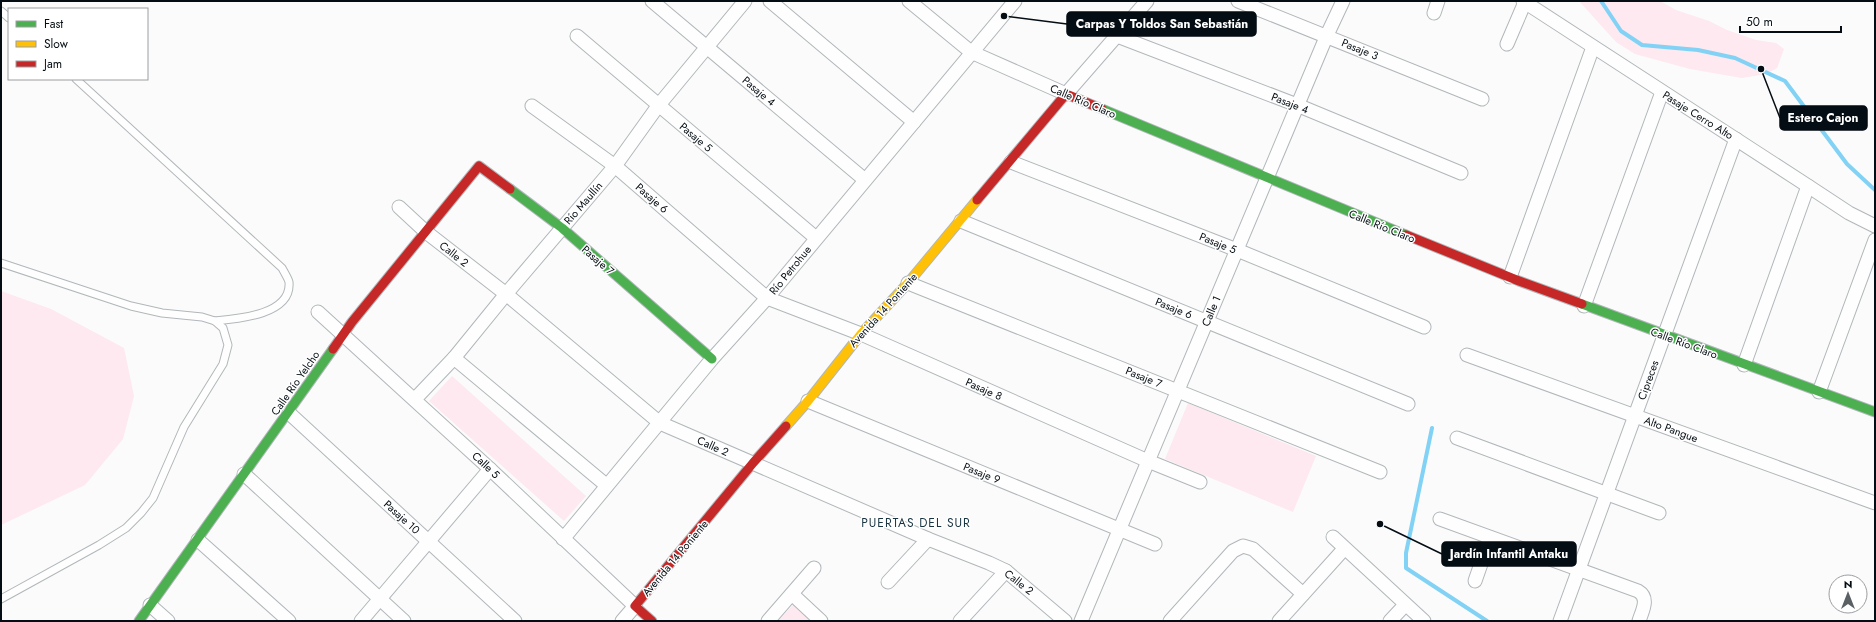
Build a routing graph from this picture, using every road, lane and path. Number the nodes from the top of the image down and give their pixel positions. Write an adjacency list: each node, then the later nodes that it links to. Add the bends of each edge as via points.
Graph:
1 (652, 1): 14 (street, Pasaje 4)
2 (745, 1): 14 (street, Río Maullín)
3 (770, 1): 24 (street)
4 (909, 1): 16 (street, Calle Río Claro)
5 (1015, 1): 16 (street, Río Petrohue)
6 (1147, 1): 12 (street, Avenida 14 Poniente)
7 (1238, 1): 10 (street, Pasaje 3)
8 (1343, 1): 10 (street, Calle 1)
9 (1524, 2): 13 (street); 15 (street, Pasaje Cerro Alto)
10 (1327, 35): 20 (street, Pasaje 3); 21 (street, Calle 1)
11 (577, 36): 23 (street, Pasaje 5)
12 (1117, 36): 19 (street, Avenida 14 Poniente); 21 (street, Pasaje 4)
13 (1507, 44)
14 (707, 47): 23 (street, Río Maullín); 31 (street, Pasaje 4)
15 (1593, 47): 18 (street, Pasaje Cerro Alto); 42 (street)
16 (971, 52): 19 (street, Calle Río Claro); 24 (street, Río Petrohue)
17 (77, 80): 48 (lane, via 282,268 289,282 287,295 277,305 252,317)
18 (1662, 92): 25 (street, Pasaje Cerro Alto); 46 (street)
19 (1066, 94): 26 (street, Avenida 14 Poniente); 30 (street, Calle Río Claro)
20 (1482, 99)
21 (1297, 105): 29 (street, Pasaje 4); 30 (street, Calle 1)
22 (532, 106): 28 (street, Pasaje 6)
23 (658, 106): 28 (street, Río Maullín); 38 (street, Pasaje 5)
24 (914, 122): 31 (street, Río Petrohue)
25 (1736, 139): 32 (street, Pasaje Cerro Alto); 53 (street, Cipreces)
26 (1011, 162): 34 (street, Avenida 14 Poniente); 40 (street, Pasaje 5)
27 (479, 166): 36 (street, Pasaje 7); 37 (street, Calle Río Yelcho)
28 (615, 166): 36 (street, Río Maullín); 45 (street, Pasaje 6)
29 (1461, 172)
30 (1267, 179): 40 (street, Calle 1); 42 (street, Calle Río Claro)
31 (865, 180): 38 (street, Río Petrohue)
32 (1808, 186): 35 (street, Pasaje Cerro Alto); 57 (street)
33 (399, 207): 37 (street, Calle 2)
34 (961, 221): 43 (street, Avenida 14 Poniente); 49 (street, Pasaje 6)
35 (1875, 226)
36 (562, 228): 44 (street, Río Maullín); 56 (street, Pasaje 7)
37 (426, 232): 44 (street, Calle 2); 52 (street, Calle Río Yelcho)
38 (816, 238): 45 (street, Río Petrohue)
39 (1875, 240): 59 (street)
40 (1236, 250): 49 (street, Calle 1); 50 (street, Pasaje 5)
41 (1, 263): 48 (lane, via 131,306)
42 (1510, 277): 46 (street, Calle Río Claro)
43 (908, 283): 51 (street, Avenida 14 Poniente); 58 (street, Pasaje 7)
44 (506, 294): 55 (street, Río Maullín); 66 (street, Calle 2)
45 (767, 298): 51 (street, Pasaje 8); 56 (street, Río Petrohue)
46 (1584, 306): 53 (street, Calle Río Claro)
47 (318, 312): 52 (street, Calle 5)
48 (215, 321): 96 (lane, via 224,328 227,353 223,364 184,427 153,498 126,528)
49 (1207, 321): 58 (street, Calle 1); 62 (street, Pasaje 6)
50 (1424, 327)
51 (860, 334): 61 (street, Avenida 14 Poniente); 68 (street, Pasaje 8)
52 (344, 335): 60 (street, Calle 5); 64 (street, Calle Río Yelcho)
53 (1664, 336): 57 (street, Calle Río Claro); 65 (street, Cipreces)
54 (1467, 355): 65 (street, Alto Pangue)
55 (454, 358): 60 (street, Río Maullín); 74 (street)
56 (712, 359): 66 (street, Río Petrohue)
57 (1744, 365): 59 (street, Calle Río Claro)
58 (1178, 390): 68 (street, Calle 1); 71 (street, Pasaje 7)
59 (1819, 392): 63 (street, Calle Río Claro)
60 (414, 400): 70 (street, Calle 5)
61 (808, 401): 69 (street, Avenida 14 Poniente); 79 (street, Pasaje 9)
62 (1408, 404)
63 (1875, 412)
64 (289, 413): 72 (street, Calle Río Yelcho); 85 (street, Pasaje 10)
65 (1635, 416): 75 (street, Cipreces); 76 (street, Alto Pangue)
66 (660, 423): 69 (street, Calle 2); 74 (street, Río Petrohue)
67 (1457, 438): 75 (street)
68 (1148, 461): 73 (street, Pasaje 8); 79 (street, Calle 1)
69 (753, 463): 83 (street, Calle 2); 99 (street, Avenida 14 Poniente)
70 (490, 470): 82 (street, Calle 5); 85 (street)
71 (1380, 472)
72 (244, 474): 84 (street, Calle Río Yelcho); 95 (street)
73 (1200, 482)
74 (606, 486): 82 (street, Río Petrohue)
75 (1607, 494): 77 (street); 89 (street, Cipreces)
76 (1875, 503)
77 (1659, 513)
78 (1440, 519): 81 (street)
79 (1119, 529): 86 (street, Pasaje 9); 112 (street, Calle 1)
80 (1333, 538): 87 (street)
81 (1490, 538): 89 (street); 91 (street)
82 (563, 539): 99 (street, Calle 5)
83 (928, 539): 90 (street, Calle 2); 92 (street)
84 (198, 540): 97 (street, Calle Río Yelcho); 102 (street)
85 (429, 541): 95 (street); 105 (street, Pasaje 10)
86 (1155, 544)
87 (1344, 549): 94 (street); 98 (street)
88 (814, 568): 93 (street)
89 (1579, 570): 117 (street, Cipreces); 118 (street, via 1641,593 1645,602)
90 (1006, 571): 110 (street); 111 (street, Calle 2)
91 (1475, 581)
92 (888, 582)
93 (792, 594): 108 (street); 109 (street)
94 (1303, 594): 113 (street, via 1253,549 1243,546 1233,551); 114 (street)
95 (380, 598): 103 (street); 104 (street)
96 (1, 599)
97 (150, 605): 100 (street, Calle Río Yelcho); 101 (street)
98 (1405, 605): 115 (street); 116 (street)
99 (635, 606): 106 (street, Avenida 14 Poniente); 107 (street, Calle 5)
100 (139, 621)
101 (168, 621)
102 (289, 621)
103 (361, 621)
104 (404, 621)
105 (515, 621)
106 (622, 621)
107 (652, 621)
108 (768, 621)
109 (821, 621)
110 (960, 621)
111 (1066, 621)
112 (1081, 621)
113 (1170, 621)
114 (1279, 621)
115 (1390, 621)
116 (1424, 621)
117 (1560, 621)
118 (1639, 621)

